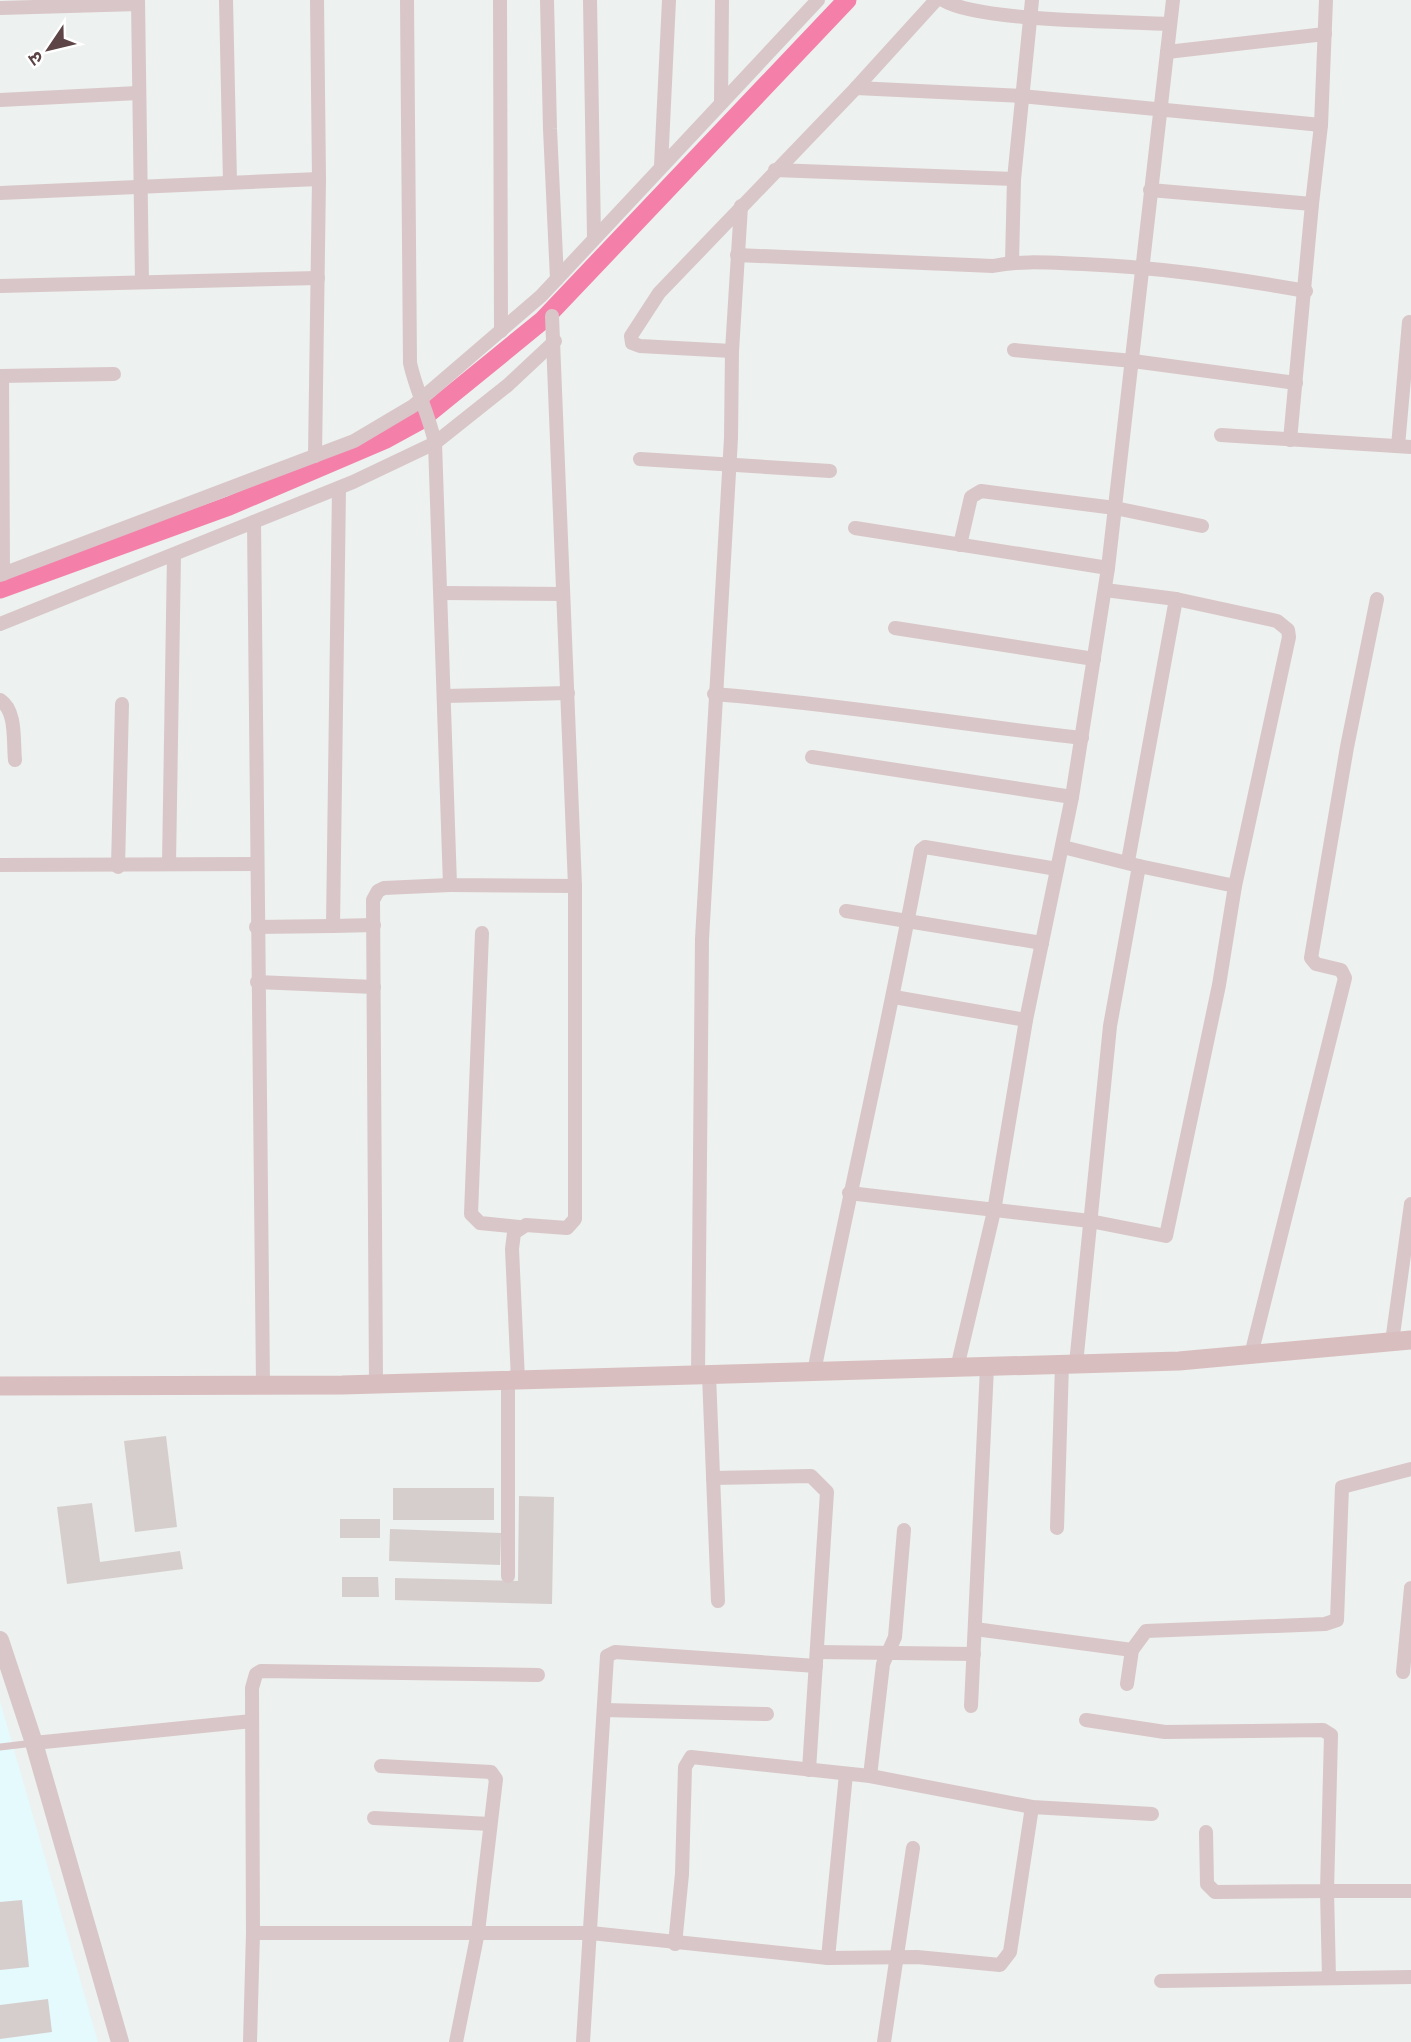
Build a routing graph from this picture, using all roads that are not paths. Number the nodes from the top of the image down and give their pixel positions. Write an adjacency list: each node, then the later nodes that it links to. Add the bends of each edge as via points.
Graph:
1 (226, 0): 32 (street)
2 (317, 0): 30 (street)
3 (407, 0): 57 (street, via 410,363)
4 (500, 0): 49 (street)
5 (547, 0): 43 (street)
6 (590, 0): 38 (street)
7 (669, 0): 28 (street)
8 (722, 0): 25 (street)
9 (818, 0): 25 (street)
10 (936, 0): 21 (street)
11 (943, 0): 17 (street, via 960,8)
12 (1032, 0): 17 (street)
13 (1173, 0): 18 (street)
14 (1326, 0): 19 (street)
15 (138, 2): 16 (street); 22 (street)
16 (0, 8)
17 (1029, 16): 18 (street); 23 (street)
18 (1170, 24): 20 (street)
19 (1325, 34): 20 (street); 27 (street)
20 (1167, 52): 26 (street)
21 (856, 88): 23 (street); 29 (street)
22 (138, 93): 24 (street); 33 (street)
23 (1021, 96): 26 (street); 31 (street)
24 (0, 100)
25 (722, 102): 28 (street)
26 (1160, 108): 27 (street); 34 (street)
27 (1321, 125): 36 (street)
28 (661, 166): 38 (street)
29 (775, 170): 31 (street); 37 (street)
30 (319, 179): 32 (street); 42 (street)
31 (1014, 179): 40 (street)
32 (230, 182): 33 (street)
33 (143, 185): 35 (street); 44 (street)
34 (1150, 190): 36 (street); 41 (street)
35 (0, 193)
36 (1312, 204): 46 (street)
37 (741, 206): 39 (street); 52 (street, via 659,293 631,336 632,343 640,346)
38 (594, 236): 43 (street)
39 (737, 255): 40 (street, via 993,266); 52 (street)
40 (1012, 262): 41 (street)
41 (1144, 267): 46 (street); 53 (street)
42 (318, 278): 44 (street); 62 (street)
43 (558, 279): 49 (street, via 543,298)
44 (142, 282): 45 (street)
45 (0, 286)
46 (1306, 291): 56 (street)
47 (552, 316): 50 (street)
48 (1409, 322): 61 (street)
49 (501, 331): 57 (street)
50 (555, 341): 60 (street); 77 (street)
51 (1014, 350): 53 (street)
52 (732, 351): 64 (street)
53 (1133, 361): 56 (street); 67 (street)
54 (114, 374): 55 (street)
55 (1, 376): 74 (street)
56 (1296, 383): 59 (street)
57 (420, 400): 60 (street, via 429,414); 62 (street, via 354,441)
58 (1221, 435): 59 (street)
59 (1290, 440): 61 (street)
60 (435, 443): 66 (street); 76 (street)
61 (1404, 447)
62 (316, 456): 74 (street)
63 (640, 459): 64 (street)
64 (729, 464): 65 (street); 84 (street)
65 (830, 471)
66 (339, 488): 68 (street); 105 (street)
67 (1115, 508): 69 (street); 71 (street, via 977,491 971,497); 73 (street)
68 (254, 523): 72 (street); 95 (street)
69 (1202, 526)
70 (855, 528): 71 (street)
71 (960, 545): 73 (street)
72 (174, 555): 80 (street); 94 (street)
73 (1108, 568): 75 (street)
74 (2, 575)
75 (1105, 590): 78 (street); 82 (street)
76 (441, 593): 77 (street); 85 (street)
77 (563, 594): 83 (street)
78 (1176, 599): 93 (street); 101 (street, via 1277,621 1288,630)
79 (1377, 599): 119 (street, via 1311,958 1316,964 1341,970 1345,978)
80 (0, 624)
81 (895, 628): 82 (street)
82 (1094, 659): 88 (street)
83 (568, 693): 85 (street); 100 (street)
84 (714, 694): 88 (street); 124 (street, via 702,939)
85 (445, 696): 99 (street)
86 (0, 700): 90 (street, via 9,707)
87 (122, 704): 97 (street)
88 (1082, 738): 91 (street)
89 (812, 757): 91 (street)
90 (15, 760)
91 (1073, 797): 92 (street)
92 (1063, 847): 93 (street); 98 (street)
93 (1133, 863): 101 (street); 116 (street)
94 (169, 864): 95 (street); 97 (street)
95 (256, 864): 106 (street)
96 (0, 865): 97 (street)
97 (118, 866)
98 (1057, 869): 103 (street, via 923,848); 108 (street)
99 (450, 885): 100 (street); 104 (street, via 378,891 373,900)
100 (575, 886): 117 (street, via 575,1219 562,1228)
101 (1235, 886): 116 (street, via 1167,1234 1163,1237)
102 (846, 911): 103 (street)
103 (908, 919): 108 (street); 111 (street)
104 (374, 925): 105 (street); 110 (street)
105 (333, 926): 106 (street)
106 (256, 927): 109 (street)
107 (482, 933): 117 (street, via 471,1214 480,1223)
108 (1042, 943): 112 (street)
109 (257, 982): 110 (street); 127 (street)
110 (374, 987): 126 (street)
111 (894, 996): 112 (street); 113 (street)
112 (1026, 1020): 115 (street)
113 (849, 1193): 115 (street); 123 (street)
114 (1411, 1204): 118 (street)
115 (994, 1211): 116 (street); 122 (street)
116 (1090, 1221): 120 (street)
117 (519, 1227): 125 (street, via 512,1249)
118 (1402, 1341): 119 (main road)
119 (1251, 1355): 120 (main road)
120 (1069, 1364): 121 (main road); 131 (street)
121 (987, 1367): 122 (main road); 136 (street)
122 (957, 1368): 123 (main road)
123 (814, 1372): 124 (main road)
124 (703, 1375): 125 (main road); 130 (street)
125 (513, 1380): 126 (main road); 133 (street)
126 (376, 1384): 127 (main road)
127 (263, 1385): 128 (main road)
128 (0, 1386)
129 (1411, 1469): 138 (street, via 1342,1487 1339,1616 1331,1623 1153,1629 1141,1634)
130 (713, 1478): 135 (street); 141 (street, via 811,1476 824,1485 828,1497)
131 (1057, 1528)
132 (904, 1530): 139 (street, via 895,1637)
133 (508, 1576)
134 (1411, 1588): 142 (street)
135 (718, 1601)
136 (975, 1629): 138 (street); 140 (street)
137 (0, 1640): 150 (street)
138 (1132, 1650): 144 (street)
139 (888, 1651): 140 (street); 141 (street); 155 (street)
140 (974, 1654): 145 (street)
141 (816, 1659): 146 (street, via 615,1652 605,1660); 153 (street)
142 (1403, 1672)
143 (538, 1675): 149 (street, via 261,1671 253,1681)
144 (1127, 1684)
145 (971, 1706)
146 (604, 1710): 147 (street); 166 (street)
147 (767, 1714)
148 (1087, 1720): 162 (street, via 1165,1732 1327,1732 1332,1739)
149 (252, 1721): 150 (street); 165 (street)
150 (34, 1743): 151 (lane); 173 (street)
151 (0, 1747)
152 (381, 1766): 159 (street, via 491,1772 497,1784)
153 (810, 1770): 154 (street); 167 (street, via 688,1759)
154 (846, 1774): 155 (street); 168 (street)
155 (870, 1776): 156 (street)
156 (1032, 1807): 157 (street); 169 (street, via 1009,1957 1000,1965 917,1957)
157 (1152, 1814)
158 (374, 1818): 159 (street)
159 (491, 1824): 164 (street)
160 (1206, 1832): 162 (street, via 1207,1884 1215,1892)
161 (913, 1848): 169 (street)
162 (1327, 1891): 163 (street); 171 (street)
163 (1411, 1891)
164 (478, 1932): 165 (street); 166 (street); 175 (street)
165 (253, 1933): 174 (street)
166 (591, 1933): 167 (street); 176 (street)
167 (675, 1944): 168 (street)
168 (828, 1958): 169 (street)
169 (898, 1960): 177 (street)
170 (1411, 1977): 171 (street)
171 (1329, 1978): 172 (street)
172 (1161, 1981)
173 (120, 2042)
174 (250, 2042)
175 (456, 2042)
176 (583, 2042)
177 (884, 2042)

